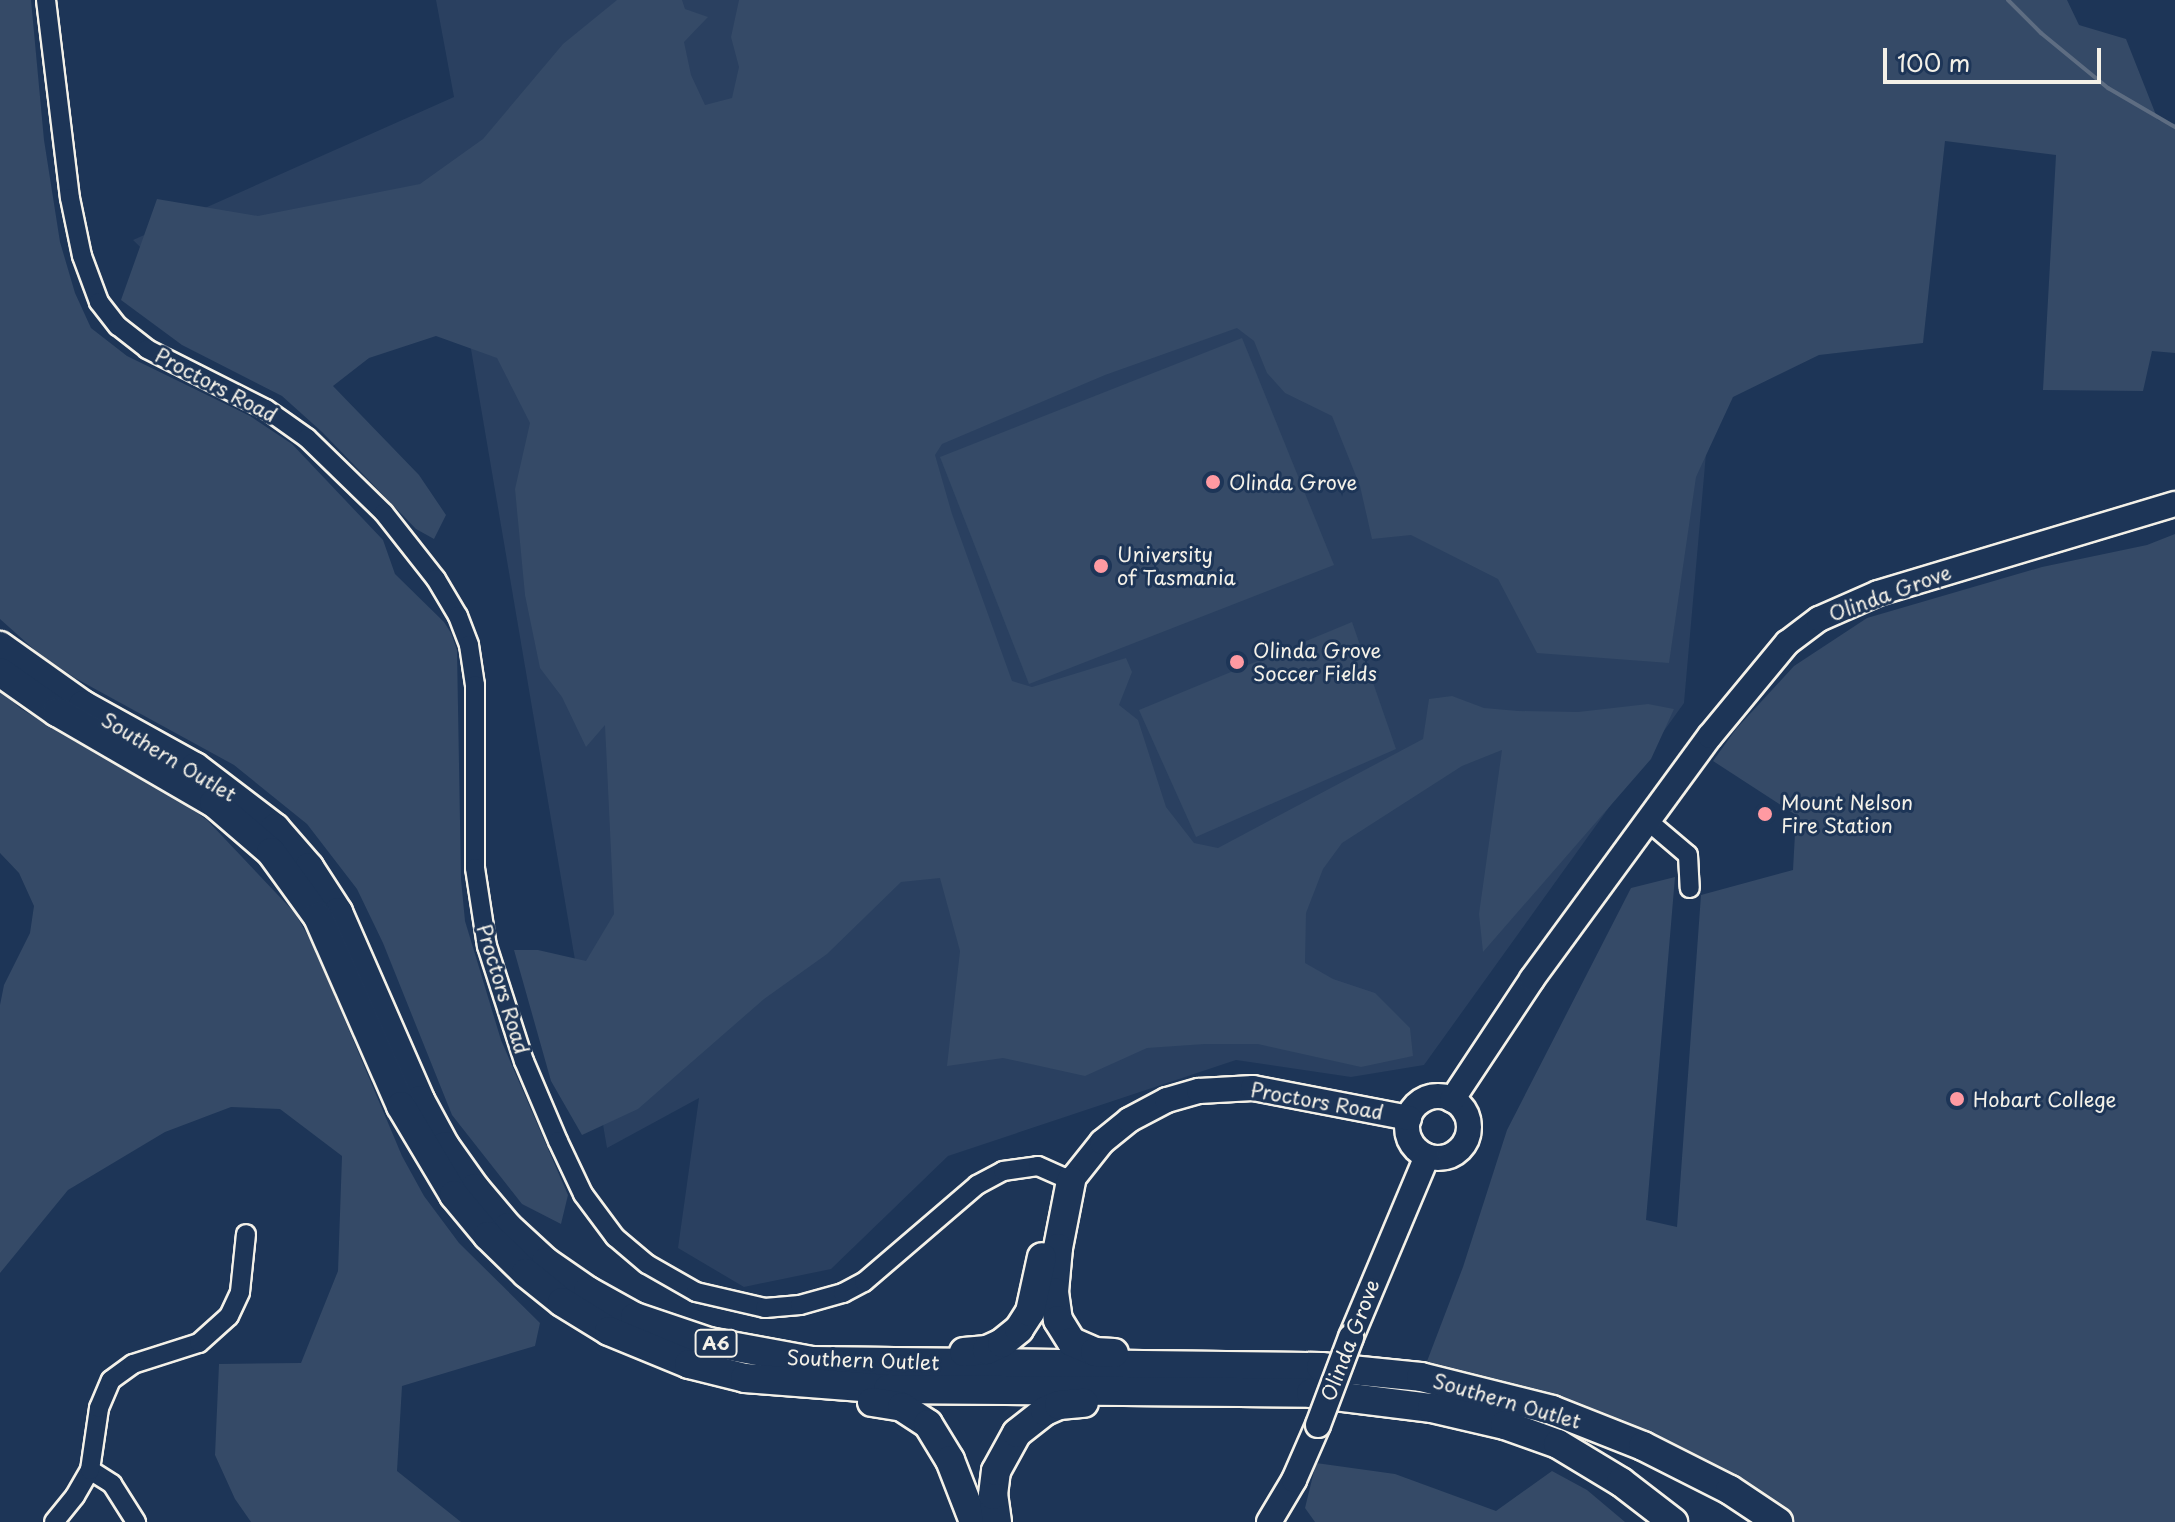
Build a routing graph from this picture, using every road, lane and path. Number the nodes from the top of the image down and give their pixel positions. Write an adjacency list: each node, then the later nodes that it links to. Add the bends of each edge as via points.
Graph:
1 (46, 0): 10 (street, Proctors Road, via 70,198 82,256 99,302 147,349 266,409 307,438 384,513 458,616 475,685 475,868 487,946 524,1061 558,1141 583,1194 615,1237 647,1264 696,1292 748,1306 789,1307 823,1300 864,1282 977,1185 1003,1171 1038,1166)
2 (2175, 504): 5 (main road, Olinda Grove, via 1930,576 1819,619 1762,670)
3 (0, 646): 12 (highway, Southern Outlet / A6, via 60,691 195,767 293,848 351,935 431,1122 508,1227 546,1262 609,1304 684,1335)
4 (0, 672): 13 (highway, Southern Outlet / A6, via 57,712 214,803 271,852 305,895 330,940 424,1150 471,1218 506,1255 562,1302 609,1331 675,1360)
5 (1648, 821): 6 (street, via 1688,855); 7 (main road, Olinda Grove, via 1496,1029)
6 (1690, 888)
7 (1452, 1100): 8 (main road, via 1422,1101); 9 (main road, via 1467,1115 1464,1145 1448,1157)
8 (1409, 1118): 9 (main road, via 1413,1145); 10 (main road, Proctors Road, via 1253,1088 1184,1094 1116,1130)
9 (1427, 1156): 20 (main road, Olinda Grove, bridge, via 1318,1425)
10 (1071, 1181): 12 (highway, via 1050,1219 1030,1312 1002,1343 962,1352); 14 (highway, via 1058,1248 1055,1306 1063,1333 1083,1348 1363,1360 1427,1371)
11 (246, 1234): 15 (street, via 240,1292 221,1325 199,1343 133,1364 111,1380 99,1408)
12 (731, 1347): 14 (highway, Southern Outlet / A6, via 861,1363 1349,1369 1421,1377)
13 (745, 1378): 18 (highway, via 793,1392 890,1403 915,1413 940,1439); 22 (highway, Southern Outlet / A6, via 888,1389 1311,1393 1395,1402 1477,1418 1558,1444)
14 (1486, 1392): 23 (highway, Southern Outlet / A6, via 1552,1410 1643,1446 1730,1490)
15 (90, 1470): 16 (street); 17 (street, via 112,1484)
16 (54, 1522)
17 (136, 1522)
18 (974, 1522)
19 (997, 1522): 21 (highway, via 996,1471 1017,1433 1059,1405 1106,1401 1318,1405 1424,1417 1541,1451 1597,1481)
20 (1270, 1522)
21 (1654, 1522)
22 (1673, 1522)
23 (1778, 1522)

